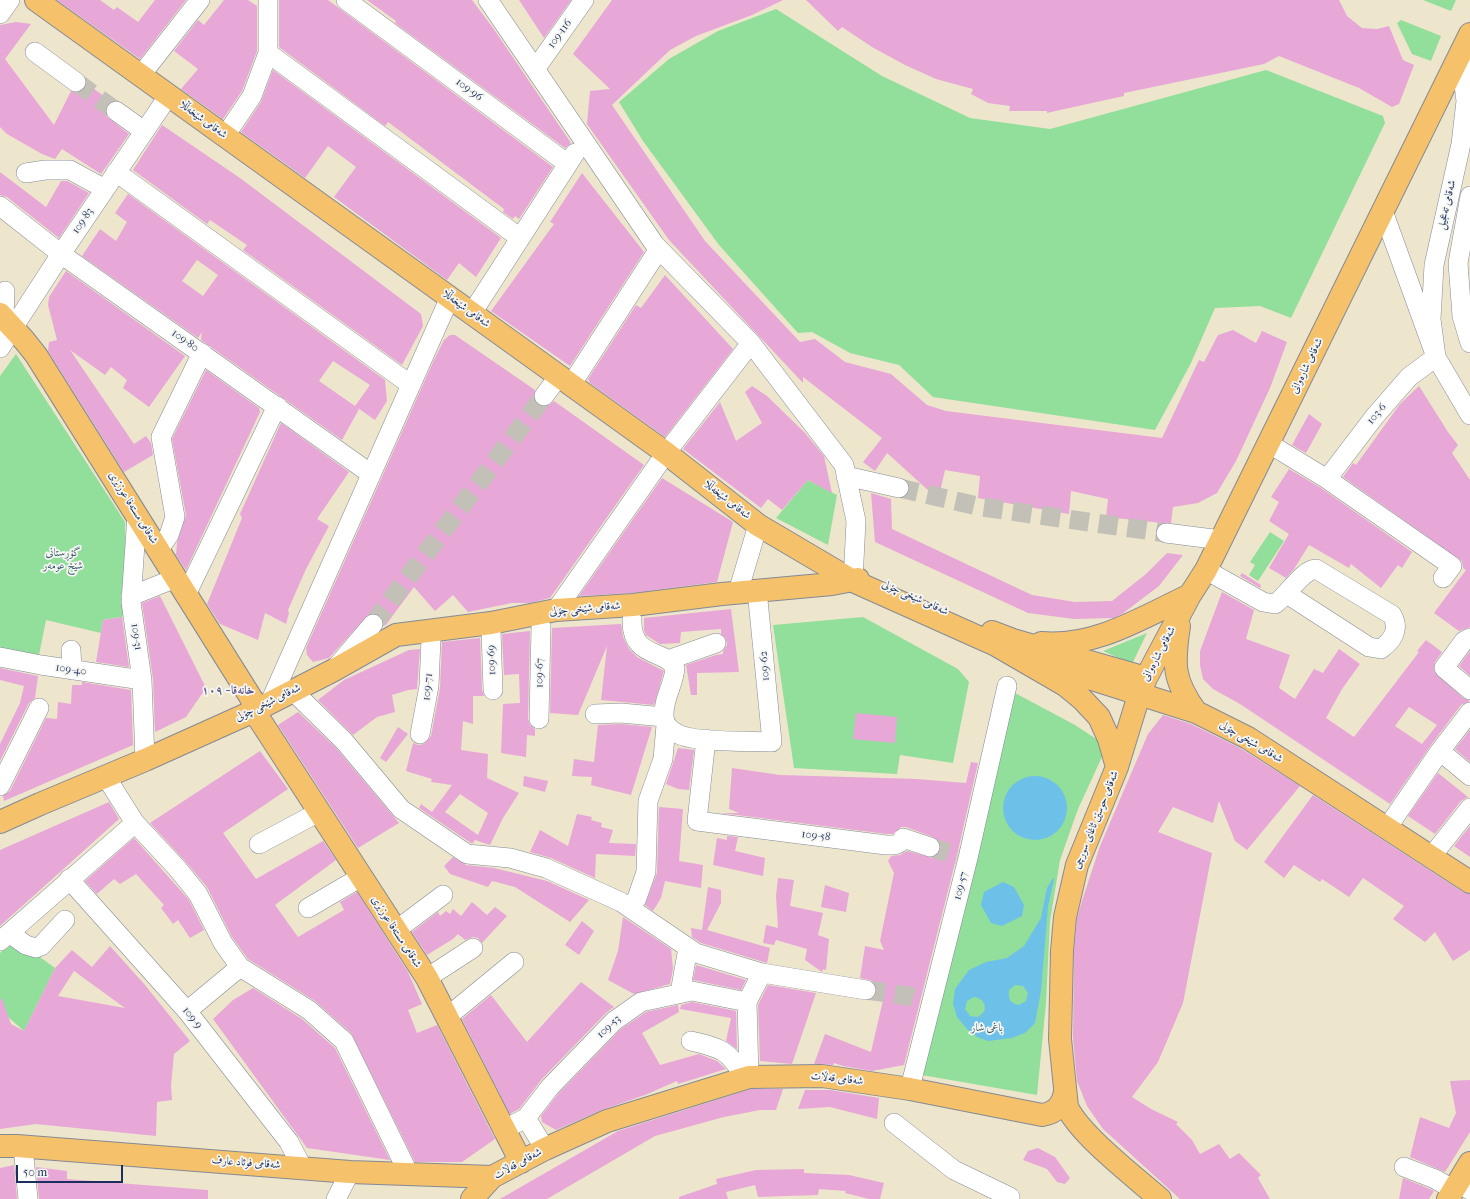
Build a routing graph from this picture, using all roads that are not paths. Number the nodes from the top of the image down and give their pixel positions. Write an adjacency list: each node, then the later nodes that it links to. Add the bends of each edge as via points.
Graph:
1 (10, 0): 8 (street)
2 (36, 0): 14 (main road, شەقامی شێخەڵڵا)
3 (200, 0): 14 (street)
4 (268, 0): 11 (street)
5 (346, 0): 22 (street, 109-96)
6 (488, 0): 13 (street)
7 (584, 0): 13 (street, 109-116)
8 (0, 14)
9 (1470, 34): 12 (main road, شەقامی شارەوانی)
10 (35, 52): 15 (street)
11 (268, 53): 20 (street, via 252,96); 29 (street)
12 (1460, 53): 19 (street, شەقامی تەعجیل, via 1466,101); 28 (main road, شەقامی شارەوانی)
13 (536, 68): 21 (street)
14 (141, 75): 16 (main road, شەقامی شێخەڵڵا)
15 (76, 82)
16 (169, 95): 18 (street, 109-83); 20 (main road, شەقامی شێخەڵڵا)
17 (116, 111): 18 (street)
18 (144, 131): 23 (street, 109-83)
19 (1466, 133): 41 (street, شەقامی تەعجیل, via 1434,265 1431,319)
20 (225, 136): 34 (main road, شەقامی شێخەڵڵا)
21 (584, 141): 22 (street); 30 (street)
22 (568, 164): 29 (street)
23 (116, 172): 25 (street, 109-83); 43 (street)
24 (26, 174): 25 (street, via 45,170 70,170)
25 (104, 189): 31 (street, 109-83)
26 (1470, 196): 33 (street, via 1458,263)
27 (0, 206): 31 (street, 109-80)
28 (1383, 211): 41 (street, شەقامی تەعجیل); 47 (main road, شەقامی شارەوانی)
29 (520, 238): 35 (street)
30 (659, 250): 37 (street); 42 (street)
31 (61, 254): 36 (street, 109-83); 40 (street, 109-80)
32 (5, 291): 36 (street)
33 (1466, 293): 38 (street, via 1462,316)
34 (450, 297): 35 (main road, شەقامی شێخەڵڵا); 43 (street)
35 (472, 313): 42 (main road, شەقامی شێخەڵڵا)
36 (6, 320): 39 (street, 109-83); 53 (main road, شەقامی مستەفا عوزێری, via 36,356)
37 (751, 343): 48 (street); 50 (street, via 844,465)
38 (1470, 343)
39 (0, 348)
40 (202, 353): 45 (street, 109-80); 57 (street, via 161,437 175,517 169,535)
41 (1436, 357): 46 (street, شەقامی تەعجیل); 51 (street, 103-6, via 1409,377 1375,416)
42 (565, 380): 44 (street); 48 (main road, شەقامی شێخەڵڵا)
43 (411, 385): 49 (street)
44 (544, 396)
45 (277, 406): 49 (street, 109-80); 61 (street)
46 (1470, 415)
47 (1268, 443): 51 (street); 56 (main road, شەقامی شارەوانی)
48 (666, 453): 54 (main road, شەقامی شێخەڵڵا); 66 (street)
49 (371, 474): 86 (street)
50 (846, 476): 52 (street); 60 (street, via 856,521)
51 (1327, 479): 59 (street, via 1452,566)
52 (899, 488)
53 (137, 515): 57 (main road, شەقامی مستەفا عوزێری); 64 (street, 109-31)
54 (758, 525): 60 (main road, شەقامی شێخەڵڵا); 62 (street, 109-62)
55 (1166, 533): 56 (street)
56 (1221, 540): 58 (main road, شەقامی شارەوانی)
57 (159, 549): 61 (main road, شەقامی مستەفا عوزێری)
58 (1206, 570): 63 (street, via 1263,602 1275,604); 65 (main road, شەقامی شارەوانی)
59 (1443, 578)
60 (853, 581): 62 (main road, شەقامی شێخی چۆلی); 74 (main road, شەقامی شێخەڵڵا, via 996,645)
61 (181, 586): 64 (street); 86 (main road, شەقامی مستەفا عوزێری)
62 (747, 591): 66 (main road, شەقامی شێخی چۆلی, via 633,605); 94 (street, 109-62, via 772,742)
63 (1287, 594): 63 (street, via 1310,569 1316,569 1392,615 1396,621 1392,642 1381,649 1369,647)
64 (131, 596): 80 (street, 109-31)
65 (1186, 603): 74 (main road, via 1112,632 1081,640); 82 (main road, شەقامی شارەوانی); 88 (main road, via 1175,659 1178,682)
66 (556, 610): 79 (main road, شەقامی شێخی چۆلی, via 491,623 396,635)
67 (632, 620): 77 (street, via 632,630 642,646 652,654)
68 (373, 624): 79 (street)
69 (542, 627): 91 (street, 109-67)
70 (491, 630): 83 (street, 109-69)
71 (1470, 638): 84 (street, via 1464,641 1444,668)
72 (431, 639): 93 (street, 109-71, via 429,686)
73 (716, 643): 77 (street)
74 (1011, 647): 82 (main road, شەقامی شێخی چۆلی); 97 (main road, via 1065,685 1100,717)
75 (71, 650): 78 (street)
76 (0, 657): 78 (street, 109-40)
77 (668, 660): 92 (street, via 675,668 666,696)
78 (72, 670): 80 (street, 109-40)
79 (334, 670): 85 (main road, شەقامی شێخی چۆلی)
80 (142, 680): 96 (street, 109-31)
81 (1007, 686): 131 (street, 109-57, via 926,1003)
82 (1142, 687): 88 (main road, شەقامی شێخی چۆلی); 97 (main road, شەقامی حوسێن ئاغای سورچی)
83 (493, 690)
84 (1470, 690)
85 (293, 691): 86 (main road, شەقامی شێخی چۆلی); 114 (street, via 344,741 401,810 467,854 510,858 546,868)
86 (261, 707): 96 (main road, شەقامی شێخی چۆلی); 102 (main road, شەقامی مستەفا عوزێری)
87 (39, 708): 100 (street)
88 (1196, 712): 105 (main road, شەقامی شێخی چۆلی, via 1248,738)
89 (1470, 712): 95 (street)
90 (595, 714): 92 (street, via 621,713)
91 (539, 719)
92 (665, 721): 94 (street, via 678,734); 114 (street, via 663,759 648,801 646,872 637,898)
93 (420, 734)
94 (706, 739): 107 (street, 109-58, via 697,820 886,845 896,845 903,838)
95 (1440, 751): 98 (street); 105 (street)
96 (145, 760): 99 (main road, شەقامی شێخی چۆلی)
97 (1117, 767): 132 (main road, شەقامی حوسێن ئاغای سورچی, via 1077,865 1065,917 1060,1039)
98 (1470, 776)
99 (106, 777): 103 (main road, شەقامی شێخی چۆلی); 104 (street)
100 (0, 786)
101 (1470, 808): 108 (street)
102 (319, 812): 106 (street); 109 (main road, شەقامی مستەفا عوزێری)
103 (0, 822)
104 (135, 822): 110 (street); 121 (street, via 198,894)
105 (1387, 828): 108 (main road, شەقامی شێخی چۆلی)
106 (259, 844)
107 (930, 847)
108 (1431, 857): 111 (main road, شەقامی شێخی چۆلی)
109 (361, 877): 113 (street); 116 (main road, شەقامی مستەفا عوزێری)
110 (69, 879): 117 (street); 127 (street, 109-9)
111 (1470, 882)
112 (443, 895): 116 (street)
113 (308, 908)
114 (630, 908): 119 (street)
115 (65, 920): 117 (street, via 41,946 36,948)
116 (395, 931): 123 (main road, شەقامی مستەفا عوزێری)
117 (3, 936)
118 (473, 948): 123 (street)
119 (688, 948): 122 (street, via 696,953); 125 (street)
120 (514, 962): 128 (street)
121 (240, 967): 127 (street); 141 (street, via 309,1010 344,1041)
122 (762, 972): 124 (street); 126 (street)
123 (427, 978): 128 (main road, شەقامی مستەفا عوزێری)
124 (866, 990)
125 (680, 993): 126 (street, 109-53, via 692,992); 133 (street, 109-53, via 641,1002 614,1021 550,1087)
126 (747, 1002): 130 (street)
127 (187, 1011): 142 (street, 109-9, via 289,1142)
128 (447, 1017): 135 (main road, شەقامی مستەفا عوزێری)
129 (691, 1041): 130 (street, via 718,1048 728,1054)
130 (747, 1077): 132 (main road, شەقامی قەڵات, via 822,1076 910,1089 1042,1115 1051,1113 1059,1107); 138 (main road, شەقامی قەڵات, via 607,1121)
131 (911, 1084)
132 (1064, 1090): 151 (main road, via 1067,1107 1072,1116 1097,1143)
133 (526, 1118): 135 (street, 109-53); 138 (street)
134 (894, 1123): 147 (street, via 954,1170)
135 (503, 1130): 139 (main road, شەقامی مستەفا عوزێری)
136 (0, 1146): 137 (main road, شەقامی فوئاد عارف)
137 (23, 1146): 142 (main road, شەقامی فوئاد عارف); 148 (street)
138 (545, 1149): 139 (main road, شەقامی قەڵات)
139 (521, 1162): 145 (main road, شەقامی قەڵات)
140 (1470, 1163): 146 (main road)
141 (405, 1166)
142 (302, 1167): 144 (main road, شەقامی فوئاد عارف)
143 (1404, 1167): 146 (street)
144 (350, 1172): 145 (main road, شەقامی فوئاد عارف); 149 (street)
145 (492, 1177): 150 (main road, شەقامی قەڵات)
146 (1458, 1190)
147 (1013, 1198)
148 (28, 1199)
149 (336, 1199)
150 (472, 1199)
151 (1160, 1199)

